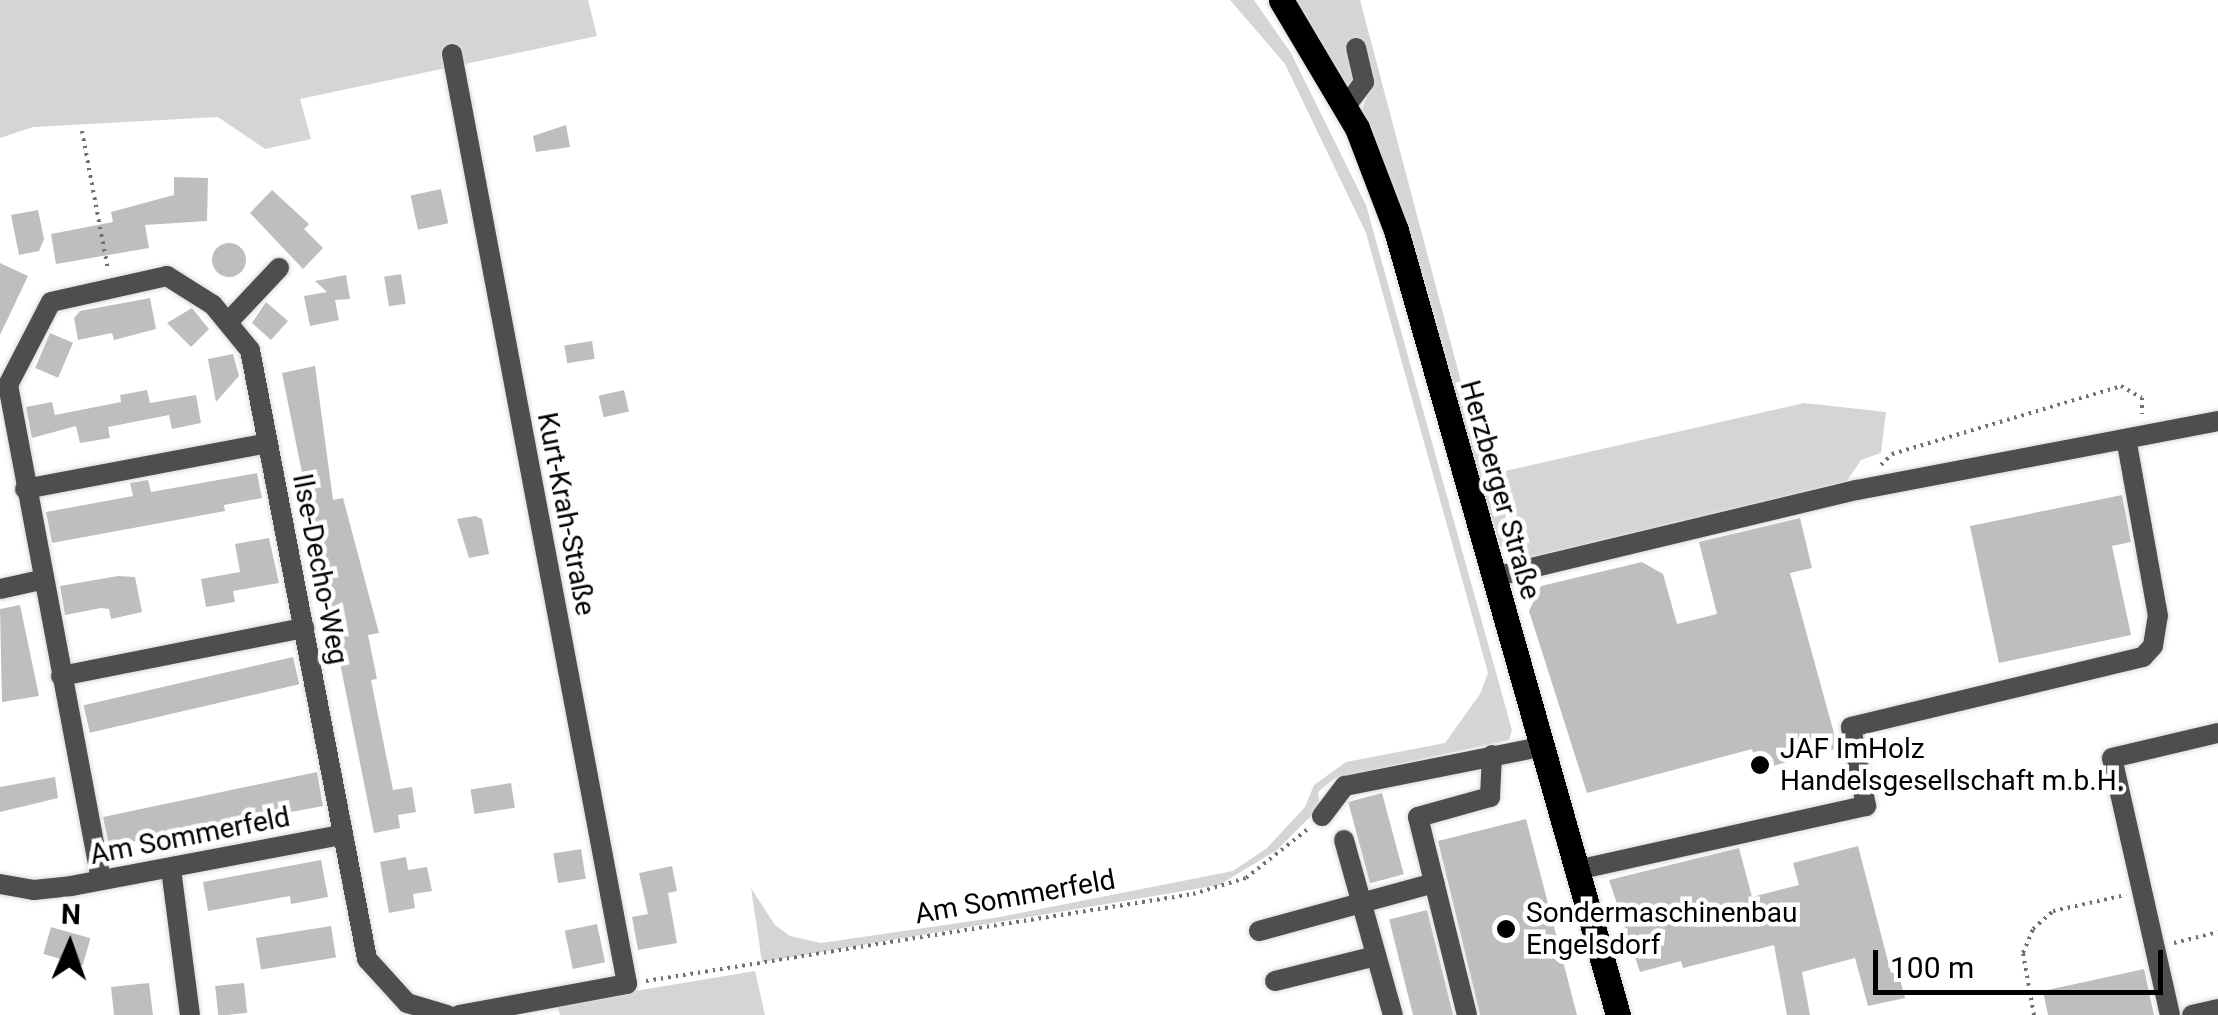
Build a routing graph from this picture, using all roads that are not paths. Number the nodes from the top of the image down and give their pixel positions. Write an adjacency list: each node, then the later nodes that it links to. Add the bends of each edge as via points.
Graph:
1 (1281, 0): 4 (main road, Herzberger Straße)
2 (1356, 48): 4 (street, via 1364,82)
3 (452, 54): 36 (street, Kurt-Krah-Straße, via 627,984)
4 (1346, 106): 13 (main road, Herzberger Straße, via 1396,230)
5 (279, 268): 6 (street)
6 (229, 320): 7 (street, Ilse-Decho-Weg, via 179,279 156,276 50,302); 10 (street, Ilse-Decho-Weg, via 250,350)
7 (8, 358): 11 (street, Ilse-Decho-Weg)
8 (2218, 421): 9 (street)
9 (2126, 439): 13 (street, via 1872,487); 25 (street, via 2158,616 2153,646 2143,657 1852,728 1866,806)
10 (268, 443): 12 (street); 16 (street, Ilse-Decho-Weg)
11 (8, 449): 12 (street, Ilse-Decho-Weg)
12 (25, 489): 14 (street, Ilse-Decho-Weg)
13 (1494, 577): 19 (main road, Herzberger Straße)
14 (42, 580): 15 (street); 17 (street, Ilse-Decho-Weg)
15 (0, 588)
16 (304, 628): 17 (street); 22 (street, Ilse-Decho-Weg)
17 (60, 676): 26 (street, Ilse-Decho-Weg)
18 (2218, 733): 40 (street, via 2112,758)
19 (1540, 747): 20 (street); 25 (main road, Herzberger Straße)
20 (1492, 756): 21 (street, via 1345,786); 27 (street, via 1490,797 1418,817)
21 (1322, 816)
22 (342, 835): 24 (street, Am Sommerfeld); 35 (street, via 368,959 408,1003)
23 (1344, 840): 29 (street)
24 (171, 869): 26 (street, Am Sommerfeld); 34 (street)
25 (1580, 870): 39 (main road, Herzberger Straße)
26 (101, 880): 28 (street, Am Sommerfeld, via 34,890)
27 (1435, 883): 29 (street); 38 (street)
28 (0, 884)
29 (1361, 904): 30 (street); 31 (street)
30 (1259, 931)
31 (1376, 956): 32 (street); 37 (street)
32 (1274, 981)
33 (2218, 1009): 41 (street)
34 (190, 1015)
35 (447, 1015)
36 (459, 1015)
37 (1393, 1015)
38 (1468, 1015)
39 (1618, 1015)
40 (2170, 1015)
41 (2192, 1015)

